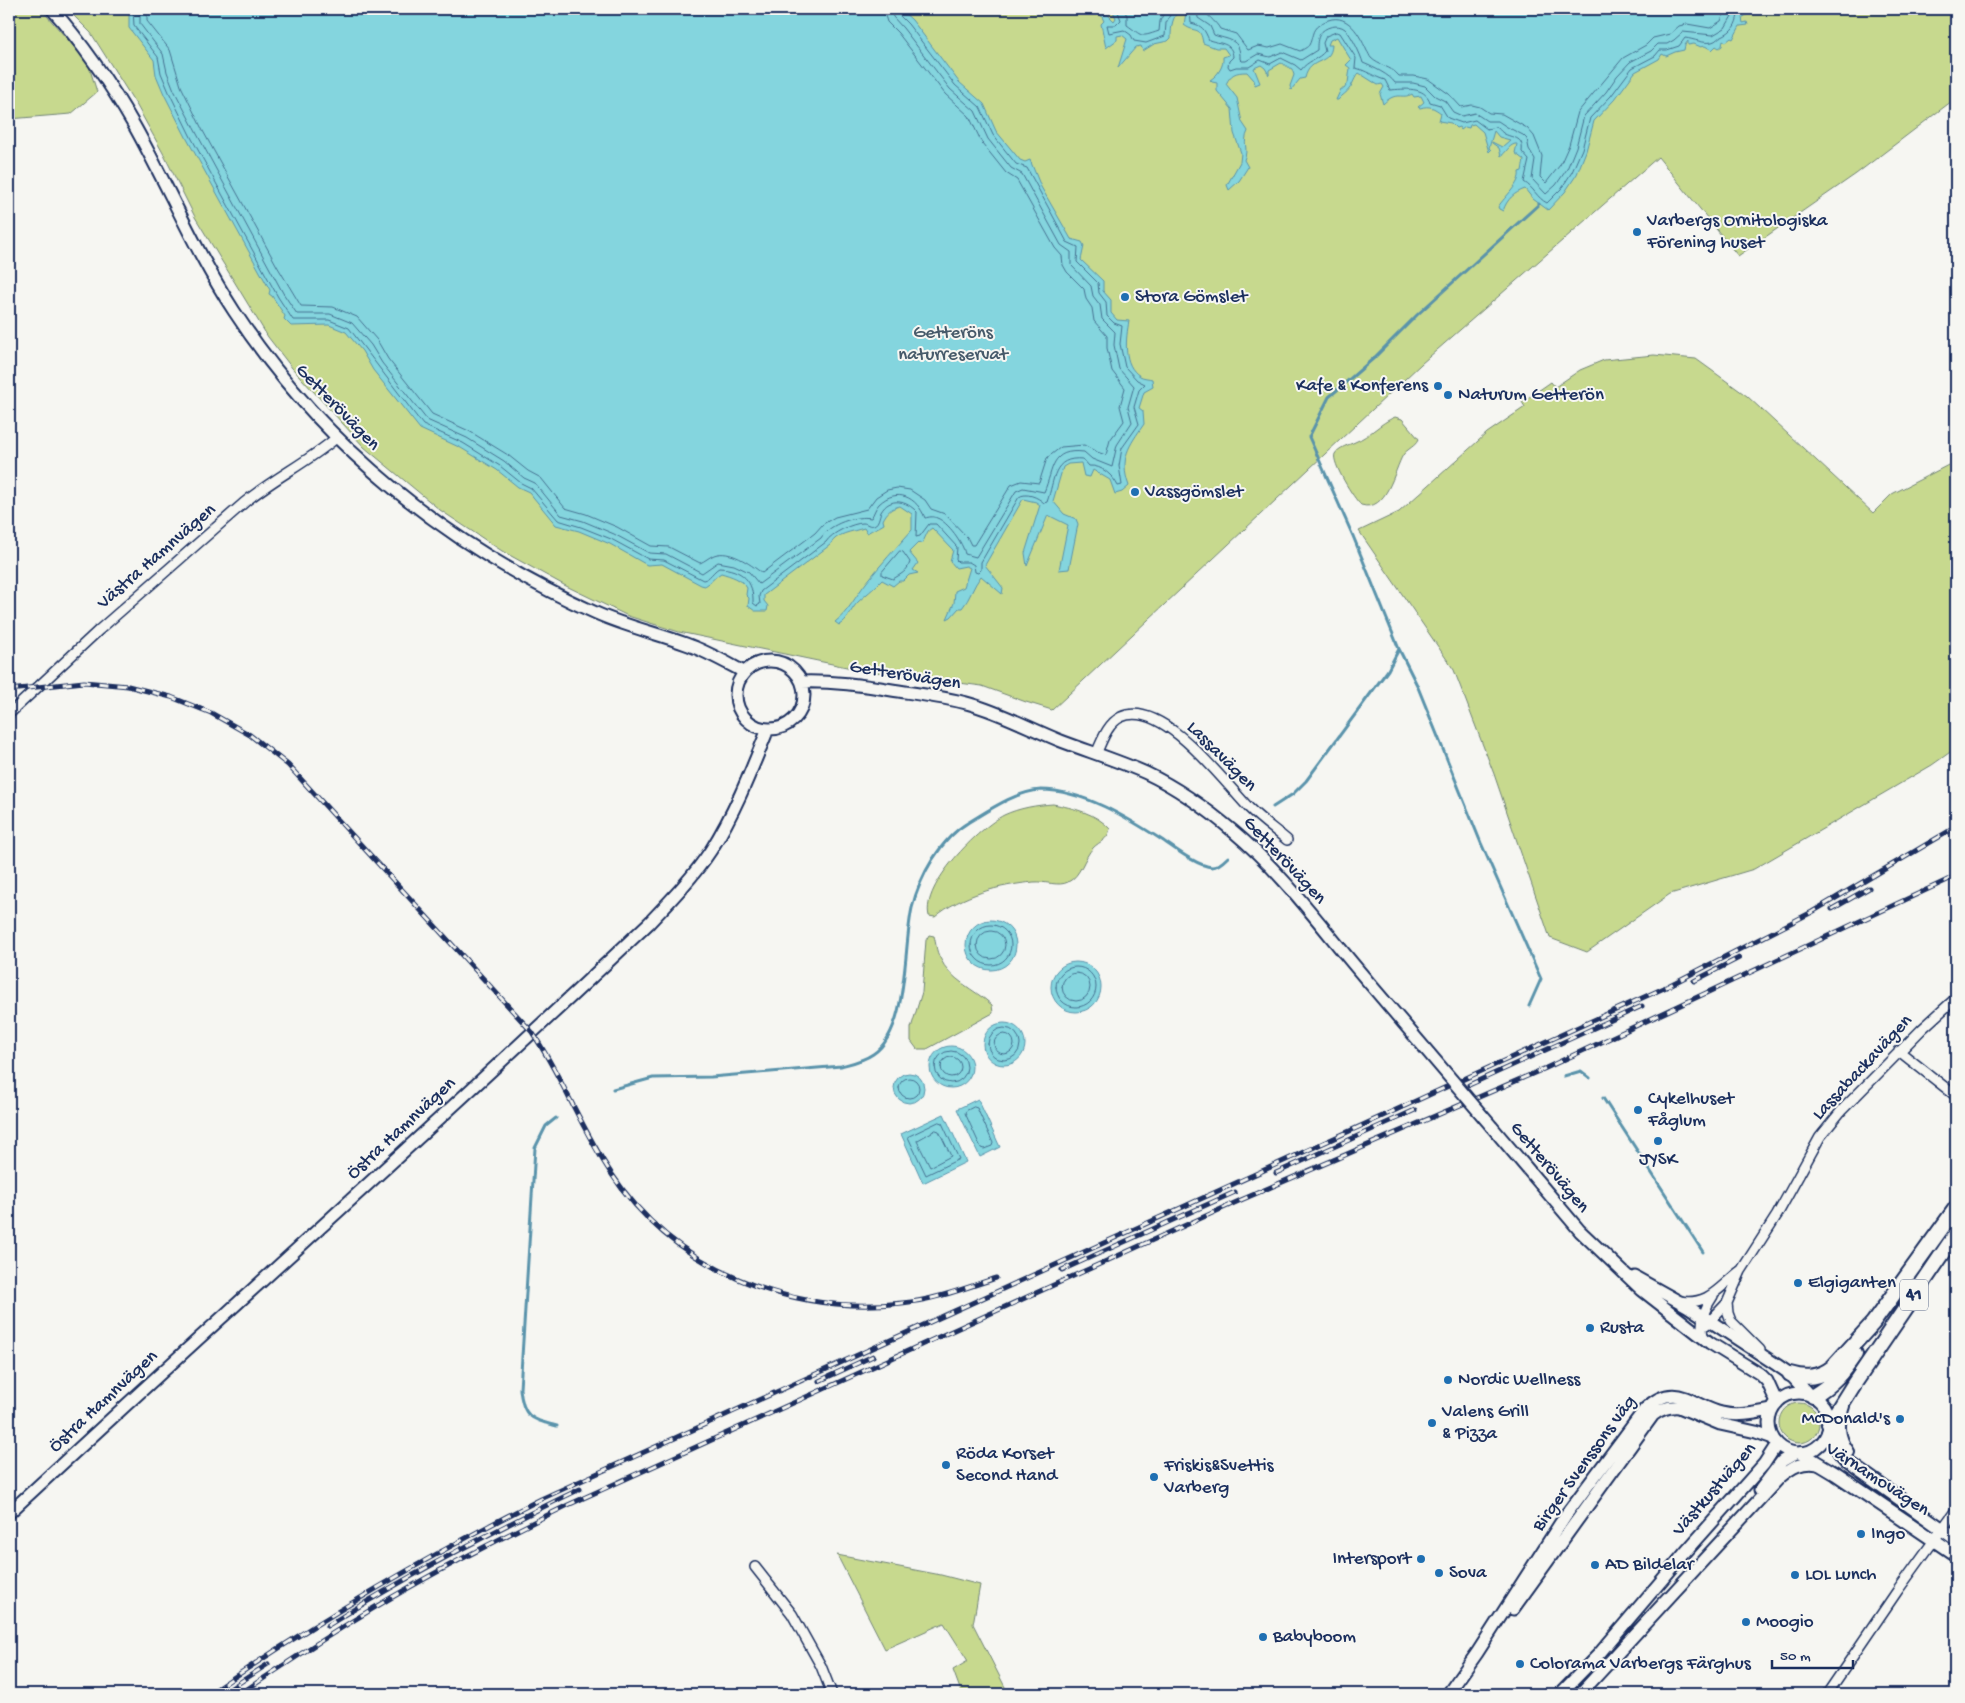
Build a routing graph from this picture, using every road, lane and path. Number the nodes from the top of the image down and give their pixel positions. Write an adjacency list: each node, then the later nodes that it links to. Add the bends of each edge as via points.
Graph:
1 (52, 9): 2 (street, Getterövägen, via 92,59 125,112 234,312 294,392)
2 (336, 438): 3 (street, Getterövägen, via 409,502 476,550 543,588 599,614 687,645); 5 (street, Västra Hamnvägen, via 245,502)
3 (744, 672): 4 (street, via 757,663 772,660 793,669); 6 (street, via 735,693 738,708 753,725)
4 (802, 682): 6 (street, via 803,705 796,718 783,727); 7 (street, Getterövägen, via 850,684 970,704)
5 (9, 714)
6 (768, 730): 32 (street, Östra Hamnvägen, via 735,807 710,850 650,923)
7 (1096, 754): 8 (street, Lassavägen, via 1111,725 1123,716 1139,714 1161,724 1191,746 1251,810); 14 (street, Getterövägen, bridge, via 1126,764 1168,785 1235,832 1276,873 1580,1231)
8 (1287, 840)
9 (1956, 998): 10 (street, Lassabackavägen)
10 (1899, 1051): 11 (street); 15 (street, Lassabackavägen, via 1852,1098 1820,1137 1777,1215)
11 (1956, 1096)
12 (1956, 1208): 19 (main road, 41)
13 (1956, 1234): 23 (main road, 41)
14 (1614, 1265): 17 (street, Getterövägen); 20 (street, Getterövägen, via 1642,1290)
15 (1741, 1271): 16 (street); 18 (street)
16 (1714, 1294): 17 (street, via 1694,1302); 20 (street, via 1708,1304)
17 (1677, 1300): 20 (street, Getterövägen)
18 (1728, 1302): 20 (street); 21 (street, via 1731,1321)
19 (1873, 1323): 22 (main road, 41, via 1825,1373 1810,1378); 24 (main road, 41, via 1842,1374 1827,1388)
20 (1703, 1327): 21 (street, Getterövägen); 25 (street, Getterövägen, via 1760,1374 1767,1382)
21 (1777, 1365): 22 (street, Getterövägen)
22 (1790, 1374): 24 (street, Getterövägen)
23 (1847, 1394): 26 (main road, 41); 30 (main road, Värnamovägen, via 1838,1428 1842,1442 1860,1466)
24 (1811, 1396): 25 (street, 41, via 1795,1393 1782,1398); 26 (street, via 1826,1410)
25 (1775, 1407): 27 (street, via 1769,1424); 39 (street, Birger Svenssons väg, via 1734,1414 1722,1413 1681,1395 1660,1397 1652,1402 1565,1516)
26 (1828, 1428): 28 (street, 41, via 1825,1439 1815,1449); 30 (main road, Värnamovägen, via 1846,1461)
27 (1775, 1441): 28 (street, via 1786,1450); 39 (street, Birger Svenssons väg, via 1756,1432 1720,1424 1679,1406 1658,1411 1527,1592); 42 (street, Västkustvägen, via 1764,1464)
28 (1799, 1453): 29 (main road, Värnamovägen); 34 (street, Västkustvägen, via 1782,1462)
29 (1818, 1464): 34 (street, Västkustvägen, via 1806,1463 1790,1469); 36 (main road, Värnamovägen)
30 (1898, 1498): 33 (main road, Värnamovägen)
31 (1956, 1510): 33 (street)
32 (9, 1514)
33 (1942, 1528): 35 (main road, Värnamovägen); 36 (street)
34 (1729, 1532): 43 (street, Västkustvägen)
35 (1956, 1539)
36 (1934, 1540): 37 (main road, Värnamovägen); 44 (street)
37 (1956, 1555)
38 (756, 1567): 40 (street, via 792,1614 822,1666)
39 (1477, 1654): 41 (street, Birger Svenssons väg)
40 (832, 1694)
41 (1448, 1694)
42 (1560, 1694)
43 (1580, 1694)
44 (1827, 1694)

